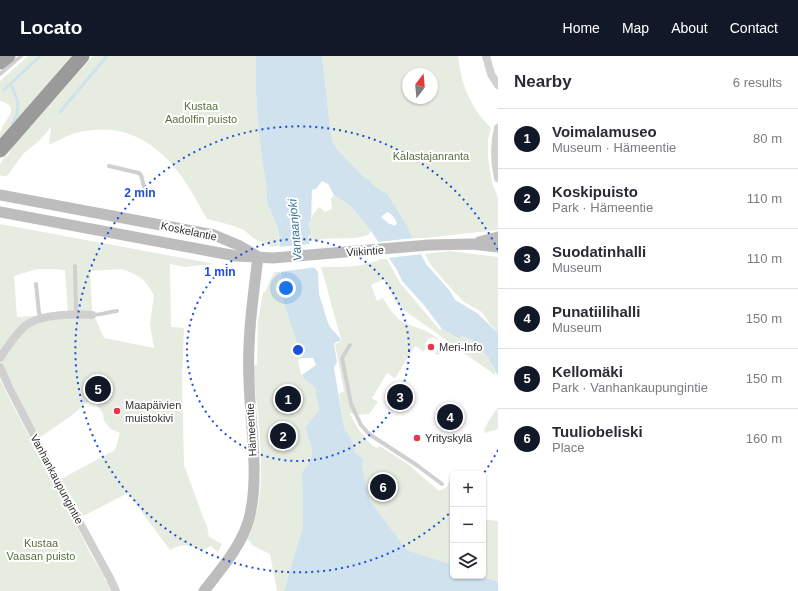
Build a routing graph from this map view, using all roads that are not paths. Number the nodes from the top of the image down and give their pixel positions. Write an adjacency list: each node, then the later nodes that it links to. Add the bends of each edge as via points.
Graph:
1 (8, 56): 5 (highway)
2 (21, 56): 6 (lane)
3 (82, 56): 9 (highway)
4 (486, 56): 7 (street, via 491,74)
5 (0, 63)
6 (0, 74)
7 (498, 85)
8 (498, 128): 11 (street, via 495,157)
9 (0, 150)
10 (109, 166): 12 (lane, via 139,172)
11 (498, 178)
12 (146, 194)
13 (0, 195): 18 (main road, Koskelantie, via 214,235)
14 (0, 212): 18 (main road, Koskelantie, via 236,256)
15 (498, 237): 16 (main road, Viikintie)
16 (472, 244): 17 (main road, Viikintie); 18 (main road, Viikintie)
17 (498, 247)
18 (258, 257): 30 (main road, Hämeentie, via 248,379 254,484 252,505 237,547)
19 (75, 266): 22 (lane)
20 (36, 284): 24 (lane)
21 (117, 311): 23 (lane)
22 (76, 314): 23 (street); 24 (street)
23 (92, 315)
24 (42, 319): 26 (street, via 26,325)
25 (350, 345): 28 (lane, via 342,358 350,404 362,425 369,434)
26 (0, 358)
27 (0, 367): 29 (street, Vanhankaupungintie)
28 (442, 484)
29 (116, 591)
30 (204, 591)

